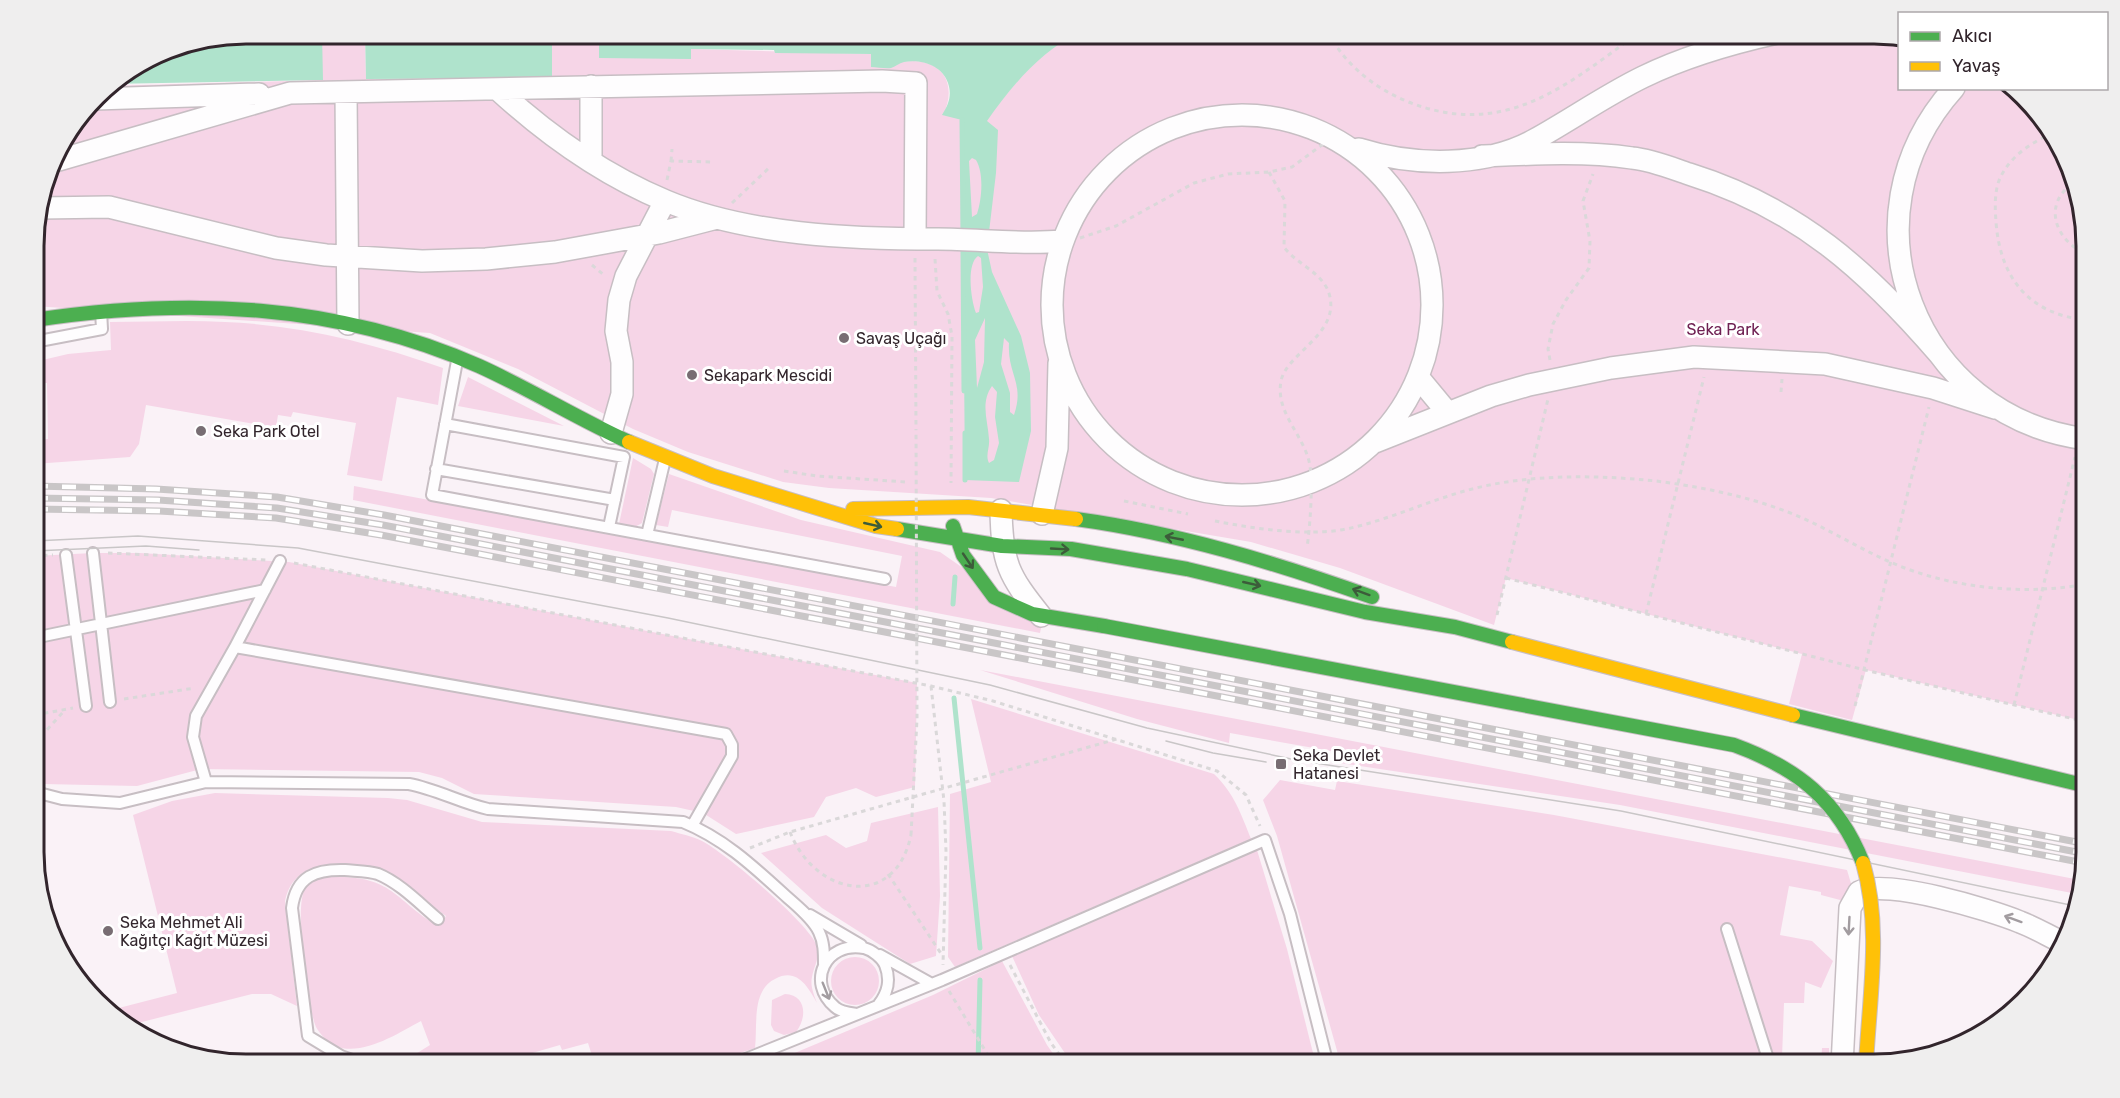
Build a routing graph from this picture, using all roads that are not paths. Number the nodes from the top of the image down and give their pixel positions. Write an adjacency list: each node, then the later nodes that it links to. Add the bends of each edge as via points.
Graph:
1 (1733, 44): 9 (street, via 1644,76 1535,140)
2 (591, 86): 3 (street); 11 (street); 16 (street, via 916,83)
3 (497, 89): 5 (street); 11 (street, via 531,121)
4 (1952, 90): 24 (street, via 1914,147 1904,178 1899,217 1899,259 1905,289 1920,326)
5 (346, 92): 6 (street); 18 (street)
6 (290, 93): 7 (street); 10 (street)
7 (108, 99)
8 (1339, 142): 9 (street, via 1406,160 1451,161); 17 (street, via 1302,127 1257,118 1205,119 1181,126 1138,145 1110,164 1084,196); 26 (street, via 1378,171 1406,205 1430,258 1435,307 1432,334)
9 (1482, 156): 24 (street, via 1635,158 1730,189 1788,218 1854,264)
10 (64, 159)
11 (591, 161): 12 (street)
12 (663, 200): 14 (street); 15 (street)
13 (47, 208): 18 (street, via 109,207 265,245)
14 (717, 218): 15 (street); 16 (street, via 831,236)
15 (649, 236): 18 (street, via 486,259 422,261); 30 (street, via 623,284 616,331 622,362 622,394)
16 (929, 239): 17 (street)
17 (1061, 241): 23 (street, via 1052,275 1051,308)
18 (348, 256): 21 (street)
19 (101, 311): 20 (main road); 21 (main road, via 235,307 292,312); 22 (lane, via 102,329)
20 (44, 319)
21 (348, 324): 25 (main road)
22 (44, 340)
23 (1059, 351): 32 (street, via 1076,393 1118,449 1186,490 1238,498 1272,496 1309,485); 39 (street, via 1057,448)
24 (1940, 355): 27 (street)
25 (458, 357): 29 (lane); 30 (main road)
26 (1418, 377): 28 (street); 32 (street, via 1403,404)
27 (1995, 408): 28 (street, via 1933,388 1825,364 1708,357 1652,362 1529,385); 31 (street, via 2039,429)
28 (1447, 412): 32 (street)
29 (445, 424): 34 (lane); 35 (lane, via 624,457)
30 (611, 433): 33 (main road)
31 (2076, 437)
32 (1366, 445)
33 (665, 458): 37 (main road); 41 (lane)
34 (436, 469): 35 (lane); 40 (lane, via 432,495)
35 (615, 500): 40 (lane)
36 (945, 507): 37 (main road); 38 (main road); 42 (main road)
37 (817, 510): 42 (main road, one-way to 42, via 876,526)
38 (1001, 510): 39 (main road); 43 (street)
39 (1042, 514): 51 (main road, one-way to 39, via 1316,576 1237,552)
40 (609, 527): 41 (lane)
41 (647, 534): 47 (lane)
42 (954, 539): 43 (main road); 49 (main road, one-way to 49, via 992,596 1013,608)
43 (1002, 546): 49 (street, via 1015,584); 51 (main road, one-way to 51, via 1071,549 1187,569 1365,612)
44 (93, 553): 50 (lane)
45 (66, 555): 52 (lane)
46 (280, 561): 48 (lane)
47 (885, 579)
48 (265, 590): 50 (lane); 54 (lane)
49 (1041, 616): 75 (main road, bridge, via 1734,745 1775,760 1812,786 1841,818 1866,872 1872,909)
50 (101, 623): 52 (lane); 55 (lane)
51 (1455, 627): 58 (main road)
52 (76, 629): 53 (lane); 56 (lane)
53 (44, 636)
54 (235, 647): 57 (lane, via 196,716 193,737); 60 (lane, via 726,734 732,756)
55 (110, 702)
56 (86, 706)
57 (206, 782): 59 (lane, via 120,802); 60 (lane, via 409,784 488,809 661,819)
58 (2076, 783)
59 (44, 794)
60 (692, 826): 61 (lane, via 737,852)
61 (801, 910): 65 (lane); 66 (lane, via 819,930)
62 (438, 919): 70 (lane, via 377,873 324,870 308,875 294,896 292,908 308,1036)
63 (1727, 929): 73 (lane)
64 (2057, 940): 74 (street, one-way to 74, via 1985,909 1893,889 1877,887 1860,892 1850,908)
65 (868, 949): 66 (lane, via 850,946 834,952); 67 (lane); 68 (lane, via 883,961 889,981 887,994)
66 (824, 964): 69 (lane, one-way to 69, via 821,978 825,994 835,1007)
67 (937, 982): 68 (lane); 72 (lane, via 1265,840 1290,914)
68 (878, 1005): 69 (lane)
69 (857, 1014): 71 (lane)
70 (338, 1054)
71 (758, 1054)
72 (1325, 1054)
73 (1767, 1054)
74 (1843, 1054)
75 (1866, 1054)

